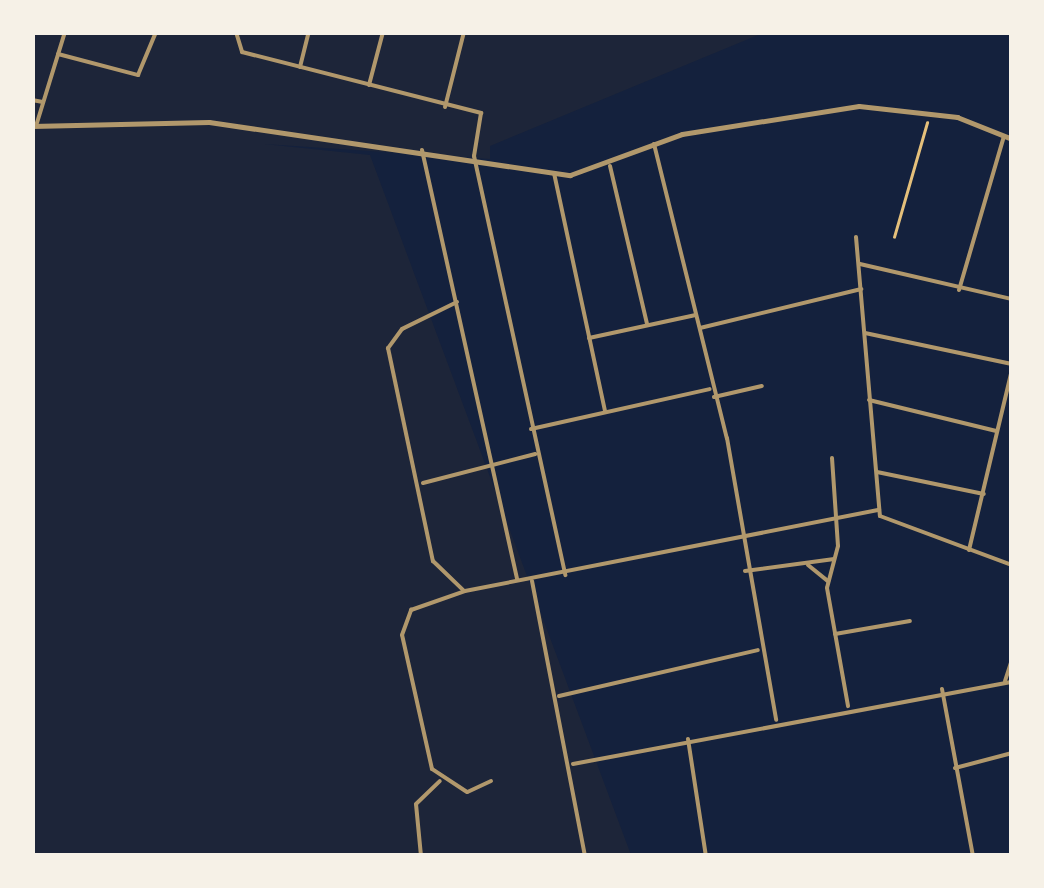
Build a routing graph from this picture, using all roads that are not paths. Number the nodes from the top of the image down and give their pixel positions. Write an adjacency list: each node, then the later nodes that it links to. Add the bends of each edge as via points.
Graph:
1 (65, 32): 7 (street)
2 (156, 32): 7 (street, via 138,75)
3 (236, 32): 8 (street, via 242,52)
4 (310, 32): 8 (street)
5 (383, 32): 9 (street)
6 (464, 32): 12 (street)
7 (58, 54): 11 (street)
8 (300, 67): 9 (street)
9 (369, 85): 12 (street)
10 (32, 100): 11 (street)
11 (43, 102): 13 (street)
12 (445, 107): 17 (street, via 483,117)
13 (34, 126): 16 (street, via 209,122)
14 (1008, 138): 15 (street, via 930,115 848,107); 23 (street)
15 (654, 143): 18 (street); 26 (street)
16 (422, 150): 17 (street); 25 (street)
17 (474, 156): 19 (street); 37 (street)
18 (610, 166): 19 (street); 27 (street)
19 (554, 173): 30 (street)
20 (856, 237): 21 (street)
21 (860, 264): 22 (street); 23 (street)
22 (862, 288): 28 (street); 29 (street)
23 (959, 290): 24 (street)
24 (1012, 299)
25 (457, 302): 41 (street); 43 (street, via 389,341)
26 (695, 315): 27 (street); 28 (street)
27 (647, 324): 30 (street)
28 (700, 328): 33 (street)
29 (865, 333): 31 (street); 35 (street)
30 (588, 338): 36 (street)
31 (1012, 367): 38 (street)
32 (762, 386): 34 (street)
33 (710, 389): 34 (street); 36 (street)
34 (714, 397): 47 (street)
35 (869, 400): 38 (street); 42 (street)
36 (605, 411): 37 (street)
37 (531, 429): 39 (street)
38 (998, 432): 44 (street)
39 (535, 454): 41 (street); 53 (street)
40 (832, 458): 46 (street)
41 (494, 464): 43 (street); 56 (street)
42 (876, 472): 44 (street); 45 (street)
43 (421, 484): 57 (street, via 436,570)
44 (984, 494): 48 (street)
45 (879, 510): 46 (street); 48 (street, via 892,528)
46 (837, 518): 47 (street); 49 (street)
47 (740, 535): 52 (street); 53 (street)
48 (969, 550): 51 (street)
49 (834, 559): 50 (street); 55 (street)
50 (805, 564): 52 (street); 55 (street)
51 (1012, 565)
52 (745, 572): 60 (street)
53 (565, 574): 54 (street)
54 (532, 580): 56 (street); 64 (street)
55 (828, 580): 59 (street)
56 (518, 581): 57 (street)
57 (465, 591): 71 (street, via 411,610 403,622)
58 (910, 621): 59 (street)
59 (835, 634): 65 (street)
60 (758, 650): 64 (street); 66 (street)
61 (1012, 658): 62 (street)
62 (1008, 682): 63 (street)
63 (942, 689): 65 (street); 70 (street)
64 (559, 696): 69 (street)
65 (848, 706): 66 (street)
66 (776, 720): 67 (street)
67 (688, 739): 69 (street); 75 (street)
68 (1012, 754): 70 (street)
69 (573, 764): 74 (street)
70 (955, 768): 76 (street)
71 (440, 781): 72 (street, via 467,792); 73 (street, via 416,804)
72 (491, 781)
73 (420, 856)
74 (586, 856)
75 (706, 856)
76 (973, 856)

